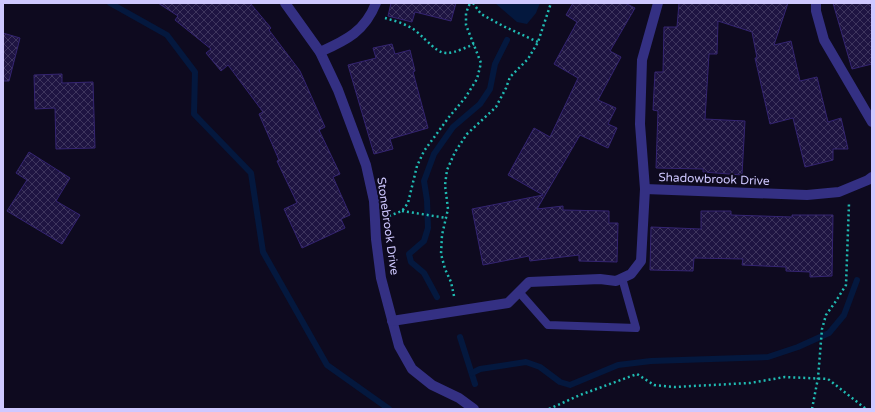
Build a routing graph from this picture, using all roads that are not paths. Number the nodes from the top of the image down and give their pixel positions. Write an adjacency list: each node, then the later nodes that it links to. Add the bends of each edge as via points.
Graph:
1 (285, 3): 5 (street, Stonebrook Drive)
2 (376, 3): 5 (street, via 366,23 358,32)
3 (658, 3): 8 (street, Shadowbrook Drive, via 642,60 640,124)
4 (816, 3): 6 (street, via 824,40)
5 (320, 52): 11 (street, Stonebrook Drive, via 338,90 366,166 374,201 382,278)
6 (872, 122)
7 (872, 177): 8 (street, Shadowbrook Drive, via 839,192 807,195)
8 (645, 190): 9 (street, via 641,261 631,274)
9 (622, 278): 10 (street, via 616,281 600,279 529,282); 10 (lane, via 636,328 548,325)
10 (519, 292): 11 (street, via 508,303)
11 (392, 321): 12 (street, Stonebrook Drive, via 399,346 412,369 432,385 459,398)
12 (474, 409)

